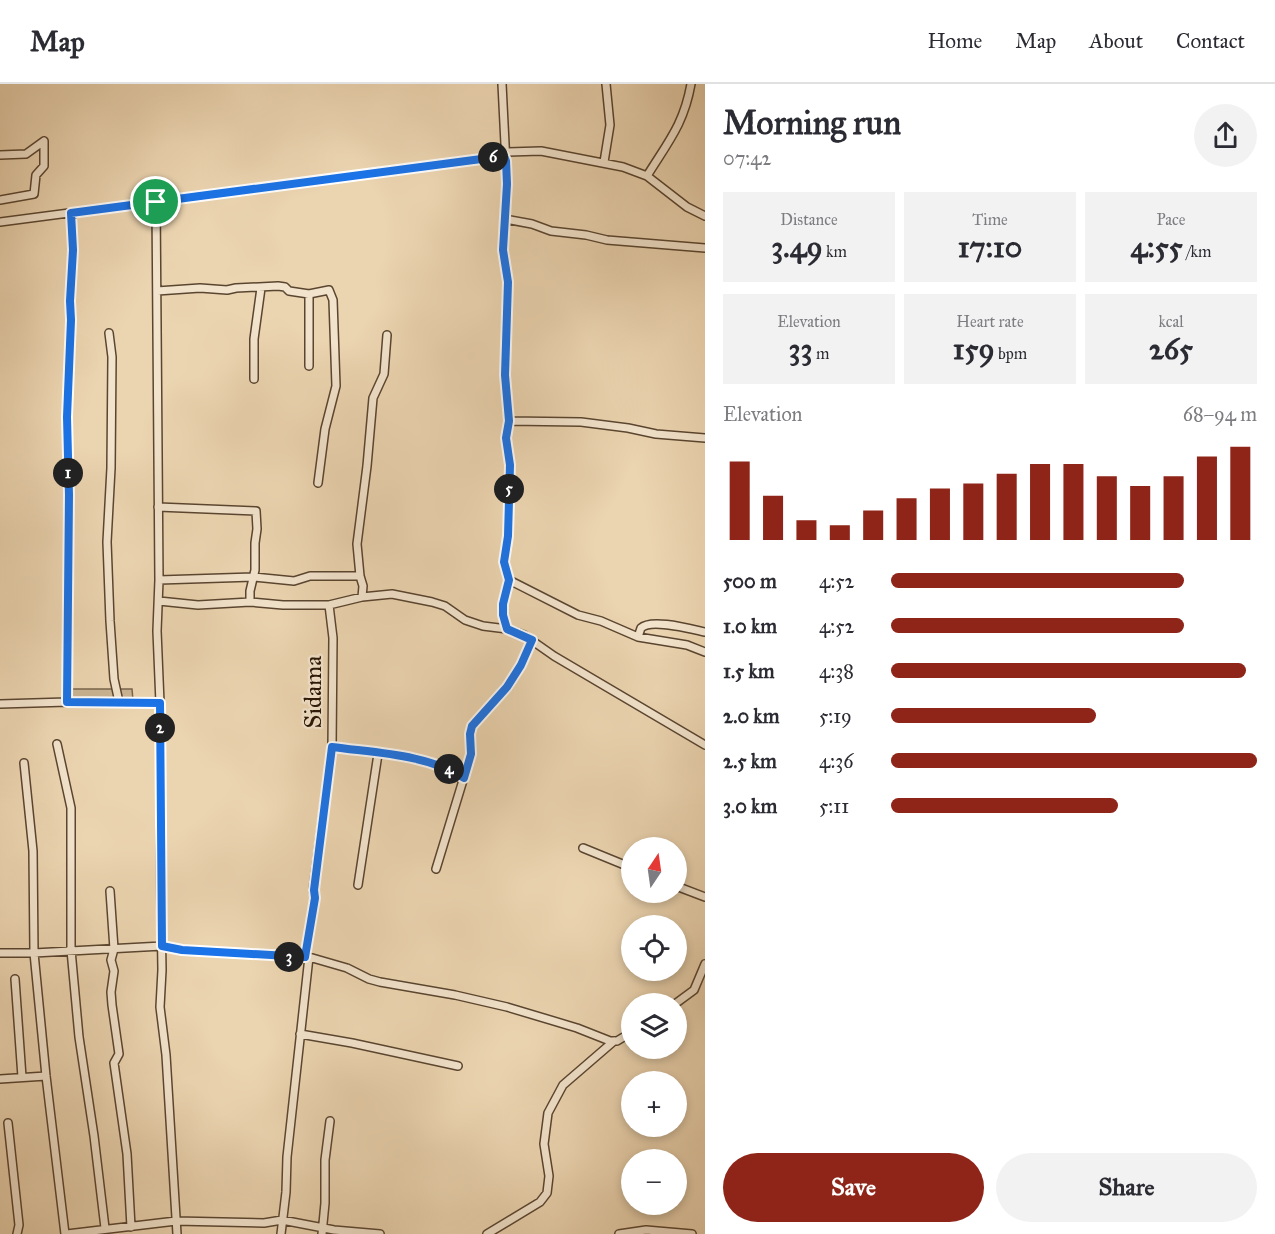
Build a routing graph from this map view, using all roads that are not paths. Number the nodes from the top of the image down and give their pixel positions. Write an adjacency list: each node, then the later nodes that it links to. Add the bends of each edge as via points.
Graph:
1 (502, 84): 5 (street)
2 (606, 84): 6 (street, via 610,126)
3 (691, 84): 7 (street, via 676,131)
4 (0, 155): 8 (street, via 26,154 44,141 44,166 36,176 34,194)
5 (504, 156): 6 (street, via 512,151 541,151); 9 (street); 12 (street)
6 (604, 162): 7 (street)
7 (647, 176): 11 (street)
8 (0, 200)
9 (156, 202): 10 (street); 16 (street)
10 (71, 213): 13 (street); 39 (street)
11 (705, 216)
12 (505, 219): 14 (street, via 607,240); 22 (street, via 505,375)
13 (0, 222)
14 (705, 248)
15 (261, 288): 16 (street); 17 (street, via 285,287); 21 (street, via 254,339)
16 (157, 291): 25 (street)
17 (309, 294): 20 (street); 24 (street, via 329,290 333,300 336,386)
18 (109, 333): 40 (street, via 112,357 108,550 114,679)
19 (387, 335): 26 (street, via 384,374 373,398 360,513)
20 (309, 366)
21 (254, 379)
22 (509, 421): 23 (street, via 581,422); 29 (street, via 508,536 504,562)
23 (705, 438)
24 (318, 483)
25 (158, 507): 27 (street, via 256,511); 28 (street)
26 (360, 576): 27 (street, via 310,576 294,581); 30 (street)
27 (253, 577): 28 (street); 32 (street)
28 (159, 580): 31 (street)
29 (509, 580): 34 (street, via 503,604); 36 (street, via 578,615)
30 (362, 597): 33 (street); 34 (street, via 392,594 432,602 465,620)
31 (159, 601): 32 (street); 41 (street)
32 (250, 602): 33 (street)
33 (329, 605): 45 (street, Sidama, via 333,638)
34 (507, 629): 37 (street)
35 (705, 632): 36 (street, via 648,624 641,628)
36 (638, 638): 38 (street, via 687,645)
37 (532, 640): 44 (street); 48 (street, via 507,687 472,726 471,754)
38 (705, 652)
39 (67, 702): 40 (street); 42 (street)
40 (119, 702): 41 (street)
41 (160, 703): 56 (street)
42 (0, 704)
43 (57, 744): 58 (street, via 71,808)
44 (705, 745)
45 (332, 747): 46 (street); 61 (street, Sidama)
46 (378, 754): 48 (street, via 449,769); 52 (street)
47 (24, 763): 60 (street, via 33,851)
48 (464, 778): 51 (street)
49 (583, 848): 50 (street)
50 (621, 864)
51 (436, 869)
52 (358, 885)
53 (687, 890): 55 (street)
54 (110, 891): 57 (street)
55 (705, 897)
56 (162, 946): 57 (street); 61 (street); 75 (street, via 160,1007)
57 (114, 948): 58 (street); 76 (street, via 111,992 119,1054 114,1063 127,1154)
58 (71, 950): 60 (street); 77 (street)
59 (0, 953): 60 (street)
60 (34, 953): 69 (street)
61 (307, 957): 65 (street, Sidama); 67 (street, via 347,968 369,979 507,1007)
62 (705, 964): 64 (street, via 694,990)
63 (15, 979): 70 (street)
64 (687, 995)
65 (300, 1034): 68 (street); 74 (street, Sidama)
66 (621, 1038): 67 (street)
67 (614, 1041): 84 (street, via 563,1085 548,1113 544,1144 549,1176 547,1193 540,1202)
68 (459, 1066)
69 (46, 1076): 70 (street); 80 (street)
70 (22, 1077): 71 (street)
71 (0, 1079)
72 (330, 1121): 78 (street)
73 (8, 1123): 79 (street)
74 (282, 1220): 75 (street); 78 (street); 82 (street, Sidama)
75 (176, 1221): 76 (street); 81 (street)
76 (131, 1227): 77 (street)
77 (105, 1228): 80 (street)
78 (322, 1231): 83 (street)
79 (17, 1234)
80 (66, 1234)
81 (177, 1234)
82 (281, 1234)
83 (380, 1234)
84 (487, 1234)
85 (619, 1234): 86 (street, via 646,1230)
86 (693, 1234)

